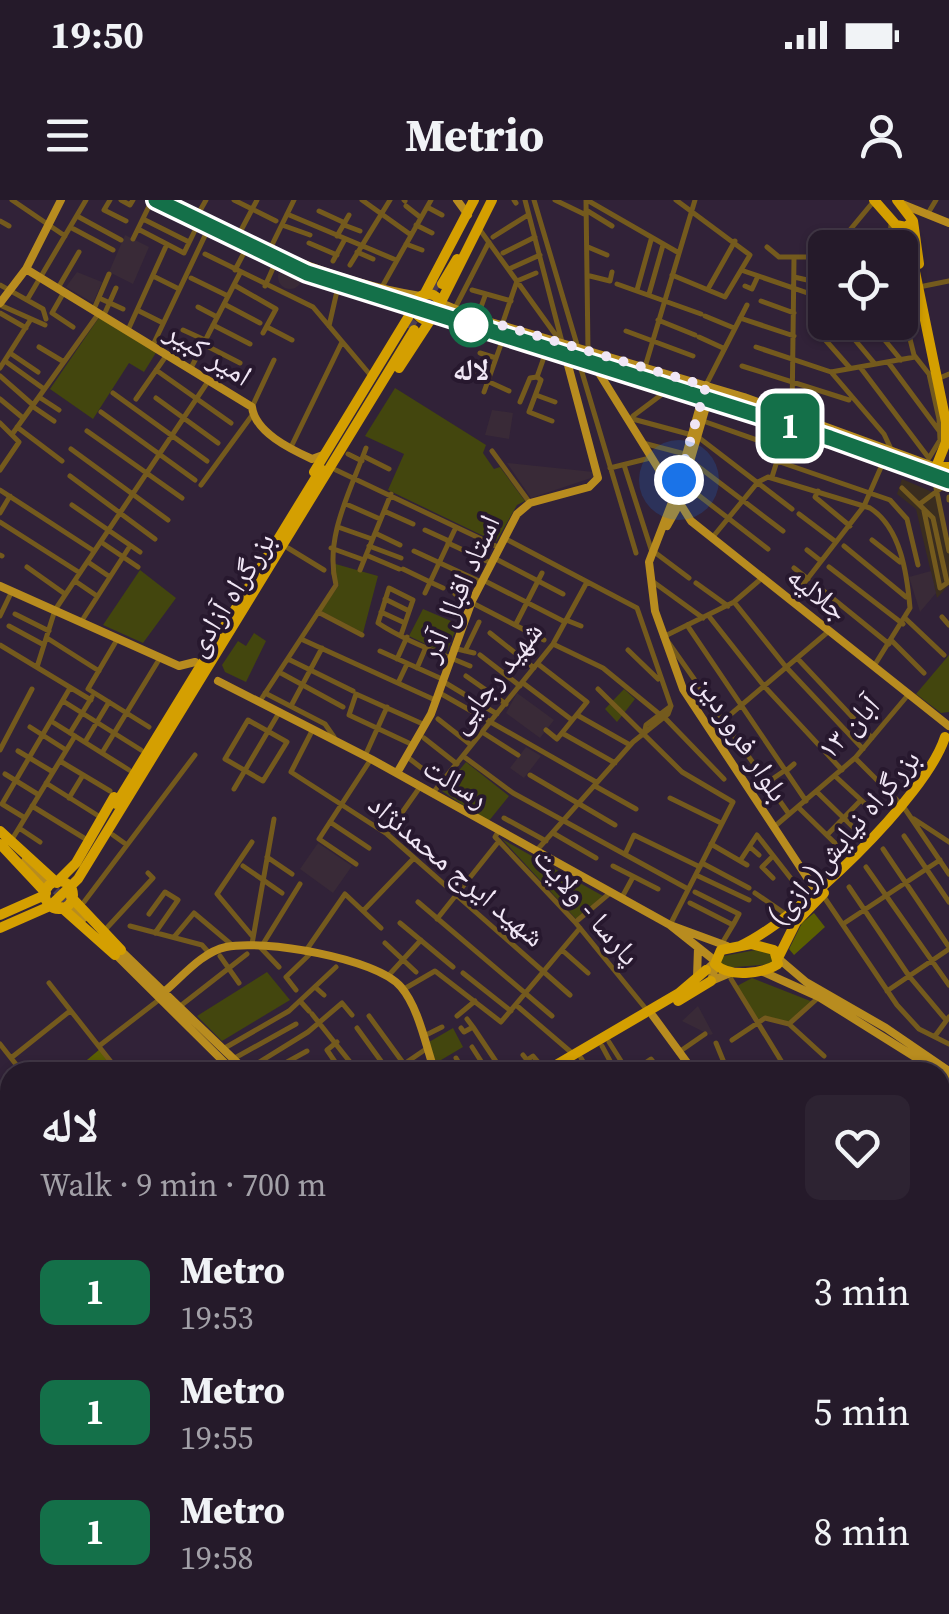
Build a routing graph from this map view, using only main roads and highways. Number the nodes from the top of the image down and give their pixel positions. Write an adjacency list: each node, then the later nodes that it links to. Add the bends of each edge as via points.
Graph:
1 (61, 200): 13 (main road)
2 (457, 200): 7 (main road)
3 (483, 200): 7 (highway, بزرگراه آزادی); 15 (highway, بزرگراه آزادی); 15 (highway, بزرگراه آزادی, via 480,230)
4 (874, 200): 10 (highway)
5 (172, 201): 16 (main road, via 268,252)
6 (899, 201): 8 (highway)
7 (468, 215): 15 (highway, بزرگراه آزادی)
8 (919, 220): 9 (main road); 10 (highway); 12 (highway)
9 (949, 222)
10 (895, 224): 11 (highway)
11 (899, 230)
12 (916, 230)
13 (26, 269): 18 (main road); 30 (main road, امیر کبیر, via 209,380 252,410 257,425)
14 (918, 276): 23 (highway)
15 (441, 282): 16 (highway, بزرگراه آزادی); 17 (highway, بزرگراه آزادی)
16 (419, 300): 17 (highway, via 436,296); 19 (highway, via 421,317); 20 (highway, بزرگراه آزادی)
17 (440, 303): 19 (highway, بزرگراه آزادی); 21 (main road)
18 (0, 307)
19 (432, 319): 20 (highway, بزرگراه آزادی); 21 (main road)
20 (412, 329): 27 (highway, بزرگراه آزادی); 27 (highway, بزرگراه آزادی, via 373,378); 27 (highway, بزرگراه آزادی, via 360,431)
21 (563, 345): 22 (main road); 24 (main road); 47 (main road, استاد اقبال آذر, via 598,478 517,514 450,652 425,725)
22 (595, 362): 24 (main road); 34 (main road, جلالیه)
23 (939, 374): 25 (highway); 32 (highway, via 948,433)
24 (708, 390): 26 (main road); 26 (main road); 29 (main road); 29 (main road)
25 (949, 406)
26 (695, 436): 35 (main road)
27 (345, 440): 28 (highway, بزرگراه آزادی); 42 (highway, بزرگراه آزادی); 43 (highway, بزرگراه آزادی, via 336,470); 45 (highway, بزرگراه آزادی)
28 (326, 453): 30 (main road); 33 (highway, بزرگراه آزادی)
29 (888, 453): 32 (main road)
30 (305, 456): 33 (main road)
31 (949, 466): 32 (highway)
32 (934, 469): 36 (highway)
33 (311, 476): 42 (highway, بزرگراه آزادی)
34 (665, 482): 35 (main road); 37 (main road, جلالیه)
35 (681, 482): 37 (main road)
36 (947, 486)
37 (676, 500): 38 (main road, جلالیه); 39 (main road); 40 (main road, بلوار فروردین)
38 (691, 521): 39 (main road); 46 (main road, جلالیه, via 934,715)
39 (667, 526): 40 (main road)
40 (657, 538): 54 (main road, بلوار فروردین, via 650,580 680,684)
41 (0, 586): 42 (main road)
42 (187, 672): 49 (highway, بزرگراه آزادی); 49 (highway, بزرگراه آزادی)
43 (215, 676): 44 (highway, بزرگراه آزادی); 47 (main road, رسالت)
44 (195, 698): 45 (highway); 49 (highway, بزرگراه آزادی, via 113,835)
45 (183, 706): 49 (highway, بزرگراه آزادی)
46 (948, 738): 54 (highway, بزرگراه نیایش(رازی), via 906,810)
47 (396, 772): 58 (main road, رسالت, via 498,836)
48 (2, 839): 50 (highway); 53 (highway)
49 (91, 848): 51 (highway, بزرگراه آزادی); 52 (highway, بزرگراه آزادی); 57 (highway, via 56,893)
50 (40, 868): 51 (highway); 53 (highway)
51 (72, 870): 53 (highway, بزرگراه آزادی)
52 (85, 878): 55 (highway, بزرگراه آزادی); 55 (highway)
53 (50, 886): 55 (highway, via 70,883); 55 (highway, via 46,906); 57 (highway, بزرگراه آزادی)
54 (815, 895): 56 (highway, بزرگراه نیایش(رازی))
55 (71, 904): 57 (highway); 61 (highway); 61 (highway)
56 (793, 920): 59 (highway, بزرگراه نیایش(رازی)); 62 (highway, بزرگراه نیایش(رازی))
57 (3, 923)
58 (670, 924): 59 (main road, رسالت); 60 (main road, رسالت)
59 (731, 946): 62 (highway, via 765,946); 63 (highway, بزرگراه نیایش(رازی), via 718,952)
60 (698, 948): 63 (main road, رسالت); 66 (main road)
61 (118, 952): 67 (main road)
62 (779, 958): 64 (highway); 65 (main road)
63 (711, 968): 64 (highway, via 732,976); 66 (highway); 68 (highway)
64 (761, 971): 65 (main road)
65 (790, 978): 75 (main road); 76 (main road)
66 (695, 981): 68 (highway)
67 (162, 995): 70 (main road); 71 (main road, via 223,1049); 72 (main road, via 234,946 256,942 308,952 388,976 404,989)
68 (650, 1014): 69 (highway); 69 (highway); 74 (main road)
69 (578, 1056): 73 (highway)
70 (223, 1062)
71 (227, 1062)
72 (431, 1062)
73 (569, 1062)
74 (686, 1062)
75 (922, 1062)
76 (932, 1062)
77 (122, 1614): 78 (main road)
78 (131, 1614)

